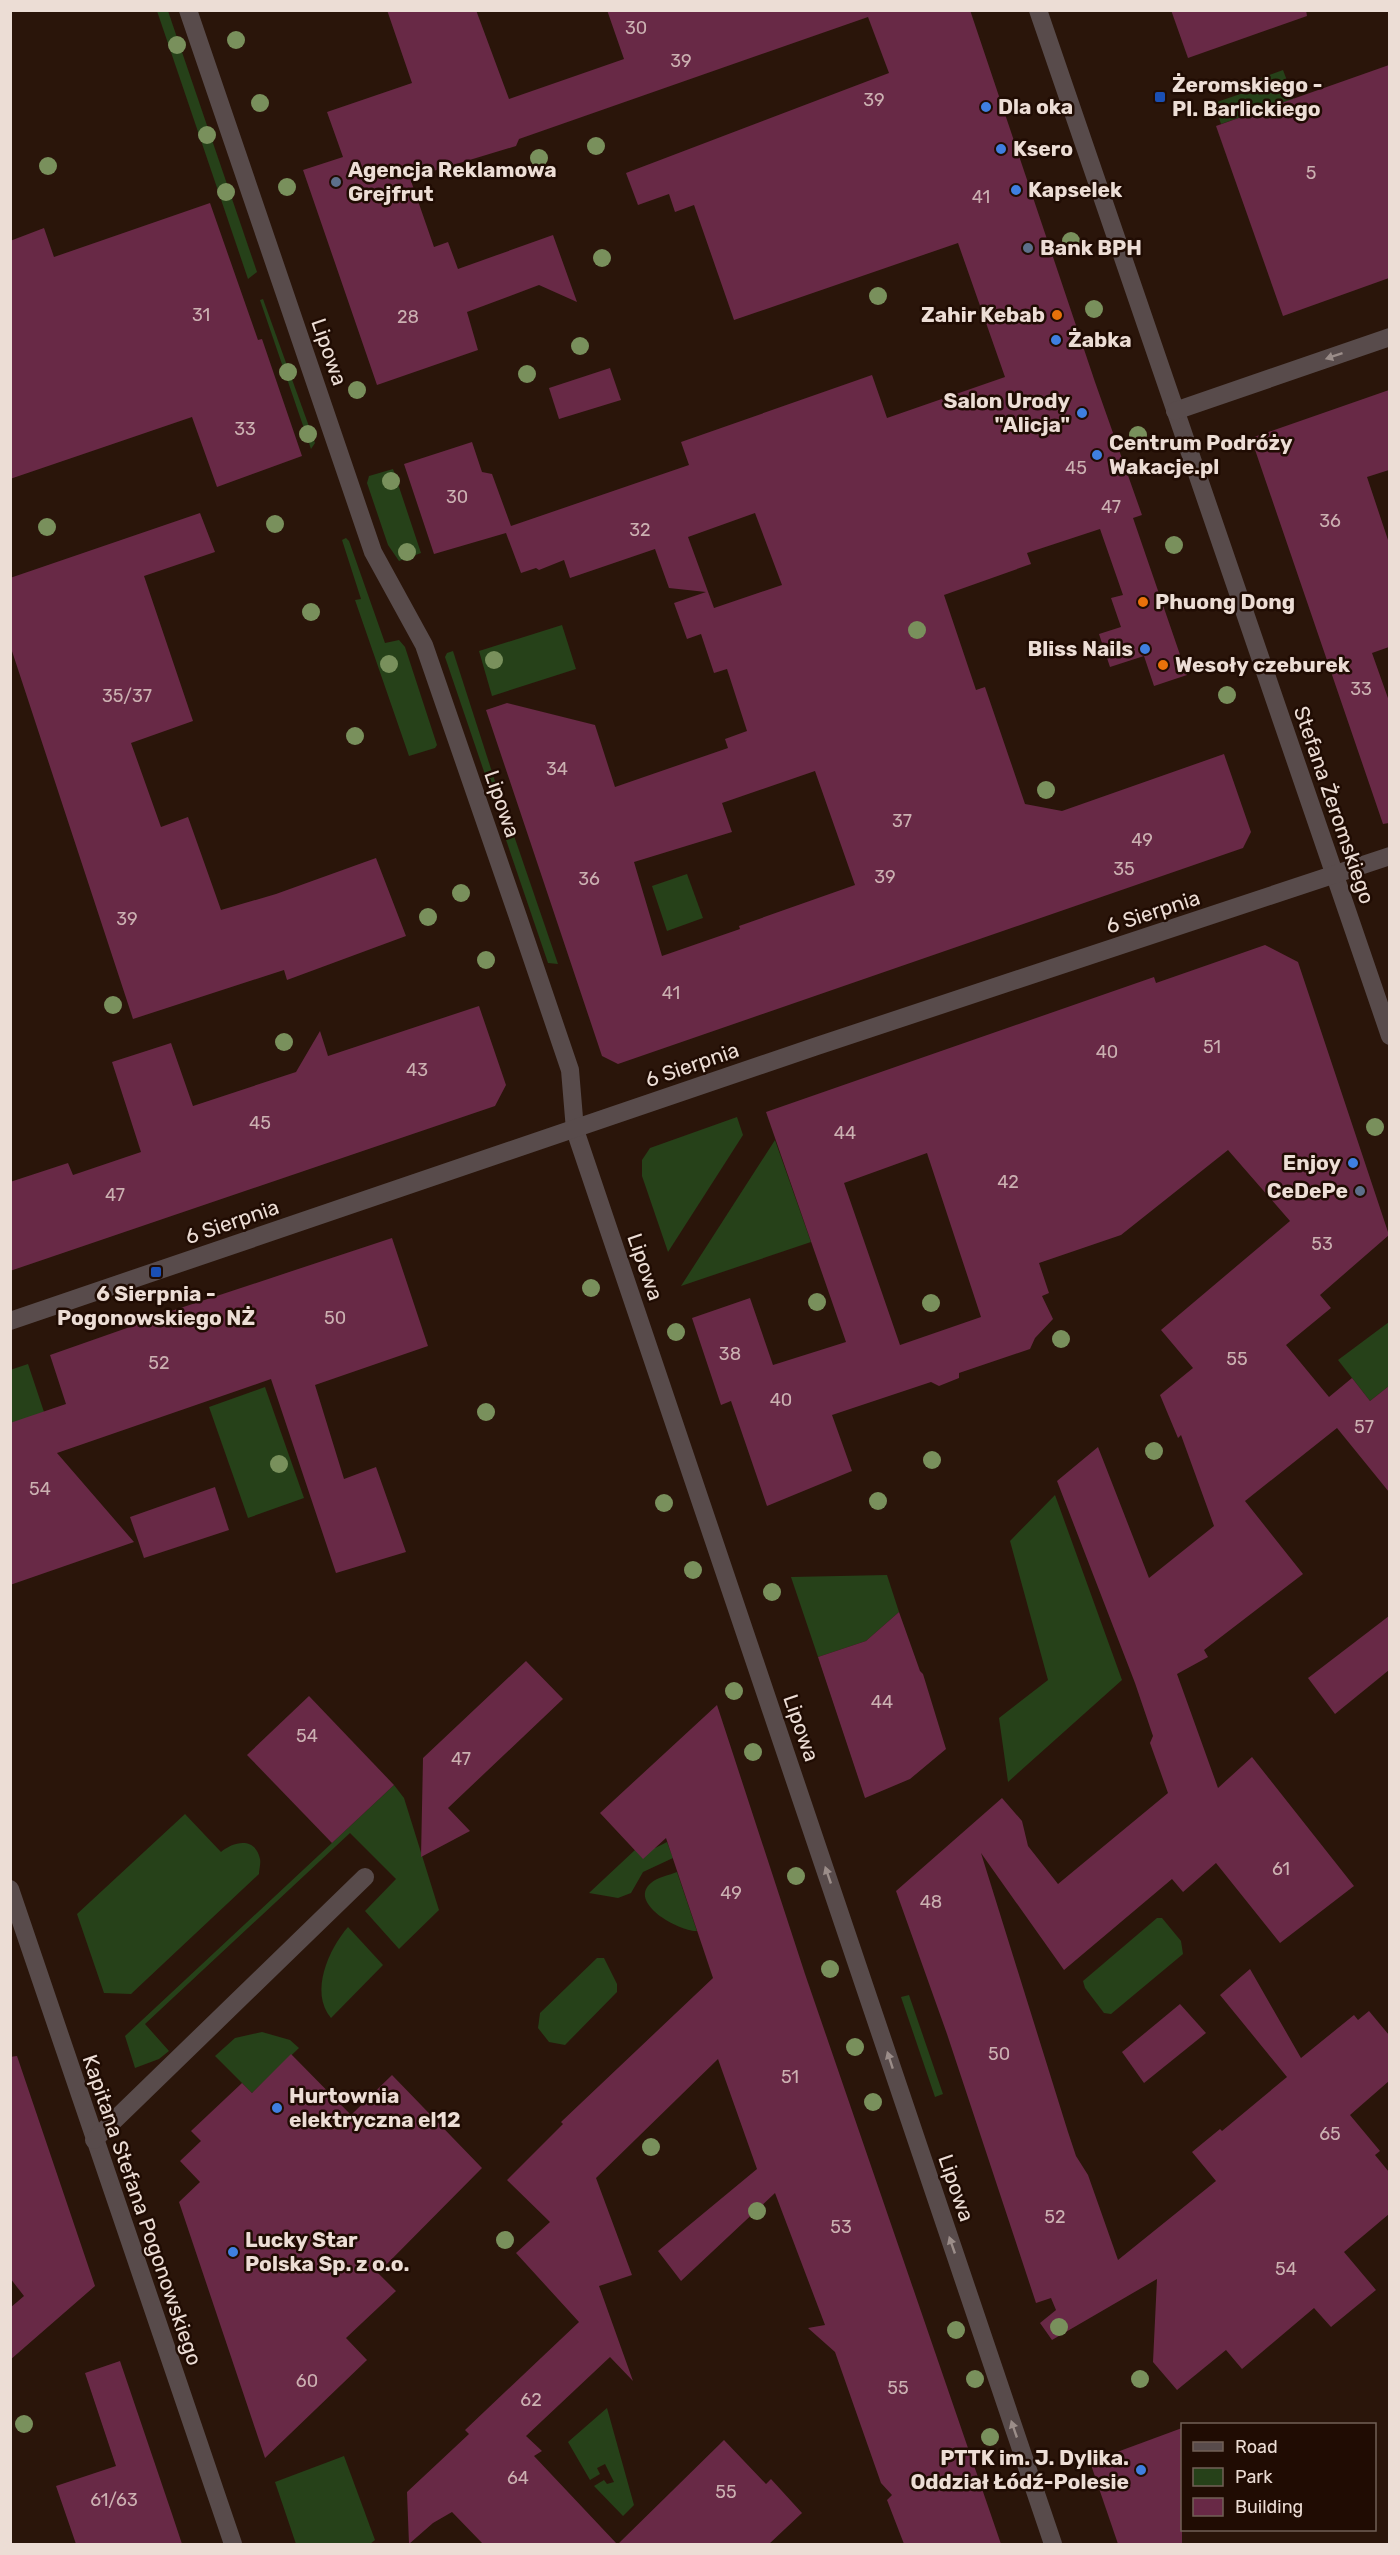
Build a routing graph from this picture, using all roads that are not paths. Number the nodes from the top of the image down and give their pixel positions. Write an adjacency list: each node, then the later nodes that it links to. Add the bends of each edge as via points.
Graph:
1 (188, 10): 8 (street, Lipowa, via 373,552 424,645 518,914 570,1070)
2 (1038, 10): 4 (street, Stefana Żeromskiego)
3 (1389, 337): 4 (street, one-way to 4)
4 (1175, 411): 6 (street, Stefana Żeromskiego)
5 (1389, 856): 6 (street, 6 Sierpnia)
6 (1335, 876): 7 (street, Stefana Żeromskiego); 8 (street, 6 Sierpnia, via 845,1036)
7 (1389, 1036)
8 (575, 1130): 9 (street, 6 Sierpnia); 14 (street, Lipowa, one-way to 8)
9 (10, 1321)
10 (364, 1877): 12 (street)
11 (10, 1889): 12 (street, Kapitana Stefana Pogonowskiego)
12 (94, 2140): 13 (street, Kapitana Stefana Pogonowskiego)
13 (233, 2544)
14 (1053, 2544)

